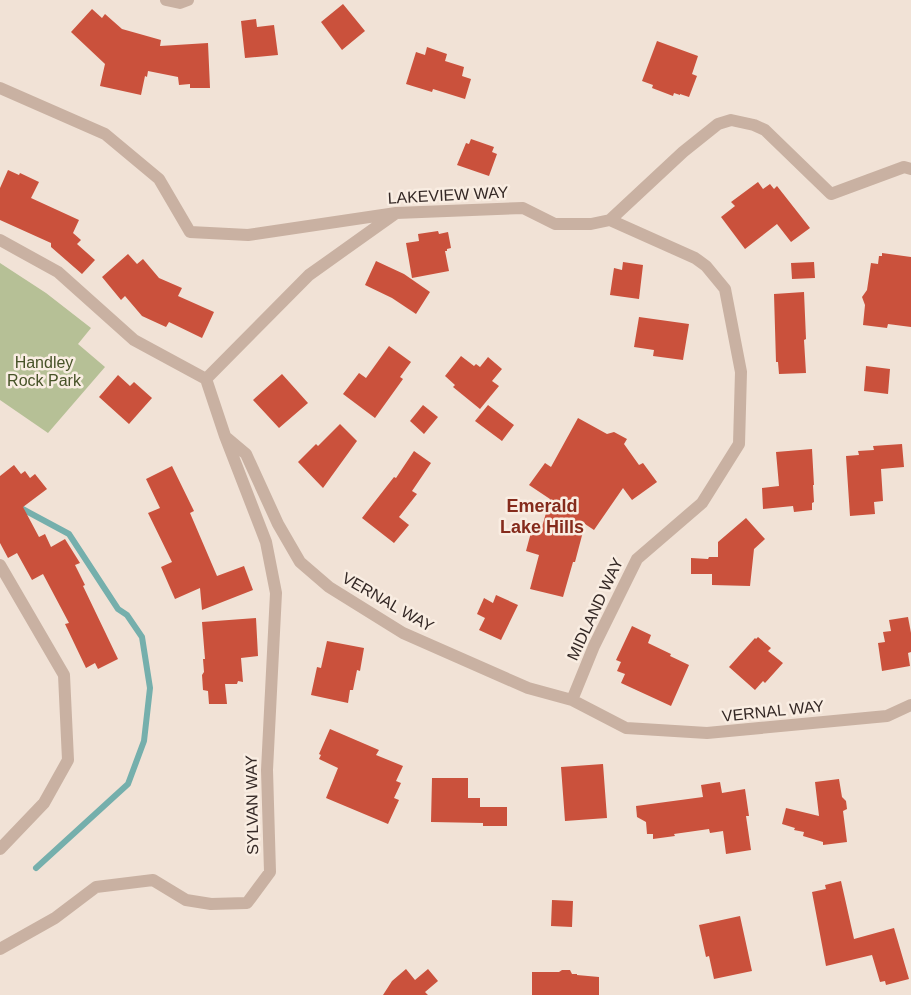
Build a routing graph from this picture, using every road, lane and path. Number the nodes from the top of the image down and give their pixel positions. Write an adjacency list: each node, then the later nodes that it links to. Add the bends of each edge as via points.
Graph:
1 (166, 0): 2 (street, via 180,3)
2 (188, 0)
3 (0, 88): 5 (street, LAKEVIEW WAY, via 105,134 159,179 190,232 248,235)
4 (911, 169): 6 (street, via 904,167 831,194 765,130 731,120 718,124 683,152)
5 (396, 213): 6 (street, LAKEVIEW WAY, via 523,208 555,224 591,224); 8 (street, via 309,275)
6 (610, 220): 11 (street, MIDLAND WAY, via 695,258 725,289 741,372 739,444 702,504 637,559 594,646)
7 (0, 240): 8 (street, via 58,272 134,340)
8 (206, 379): 9 (street)
9 (225, 436): 11 (street, VERNAL WAY, via 246,454 278,524 300,562 329,587 403,633 528,688); 14 (street, SYLVAN WAY, via 266,542 276,593 267,770 270,872 247,903 211,904 186,900 153,880 96,887 55,918)
10 (0, 565): 13 (street, via 64,675 68,760 44,803)
11 (572, 700): 12 (street, VERNAL WAY, via 626,728 707,733 887,716)
12 (911, 705)
13 (0, 848)
14 (0, 949)

